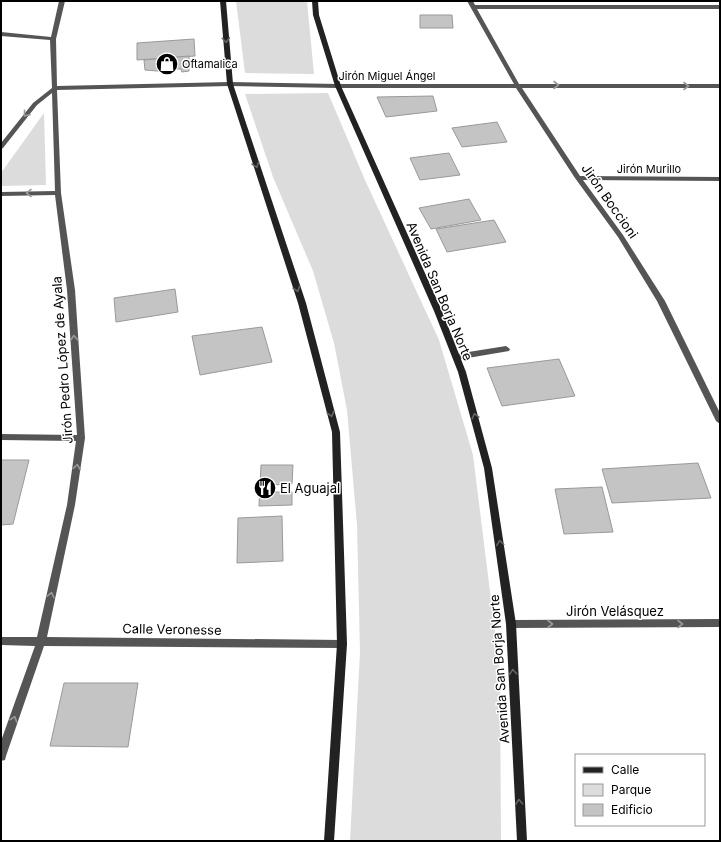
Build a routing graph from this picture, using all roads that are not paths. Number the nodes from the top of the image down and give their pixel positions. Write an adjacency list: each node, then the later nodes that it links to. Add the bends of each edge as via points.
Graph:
1 (62, 1): 8 (street, Jirón Pedro López de Ayala)
2 (222, 1): 9 (main road, one-way to 9)
3 (315, 1): 11 (main road, Avenida San Borja Norte, via 316,15)
4 (471, 4): 5 (street); 10 (street, Jirón Boccioni)
5 (615, 4): 6 (street)
6 (720, 7)
7 (1, 34): 8 (street)
8 (53, 39): 13 (street, Jirón Pedro López de Ayala)
9 (230, 84): 11 (street, Jirón Miguel Ángel); 13 (street, Jirón Miguel Ángel); 28 (main road, one-way to 28, via 302,303 336,432)
10 (517, 85): 11 (street, Jirón Miguel Ángel); 12 (street, Jirón Miguel Ángel, one-way to 12); 15 (street, Jirón Boccioni)
11 (338, 86): 20 (main road, Avenida San Borja Norte)
12 (720, 86)
13 (55, 88): 14 (street, one-way to 14, via 35,104); 17 (street, Jirón Pedro López de Ayala)
14 (1, 147)
15 (578, 178): 16 (street, Jirón Murillo); 21 (street, Jirón Boccioni, via 621,236 661,301)
16 (720, 179)
17 (58, 193): 18 (street, one-way to 18); 23 (street, Jirón Pedro López de Ayala, one-way to 17, via 70,290)
18 (1, 194)
19 (506, 349): 20 (street)
20 (456, 357): 25 (main road, Avenida San Borja Norte, one-way to 20, via 488,468 475,414)
21 (720, 421)
22 (1, 437): 23 (street)
23 (81, 438): 27 (street, Jirón Pedro López de Ayala, one-way to 23, via 71,505)
24 (720, 623): 25 (street, Jirón Velásquez, one-way to 24)
25 (511, 624): 31 (main road, Avenida San Borja Norte, one-way to 25)
26 (1, 641): 27 (street, Calle Veronesse)
27 (41, 641): 28 (street, Calle Veronesse); 29 (street, Jirón Pedro López de Ayala, one-way to 27)
28 (342, 644): 30 (main road)
29 (1, 756)
30 (328, 841)
31 (522, 841)

